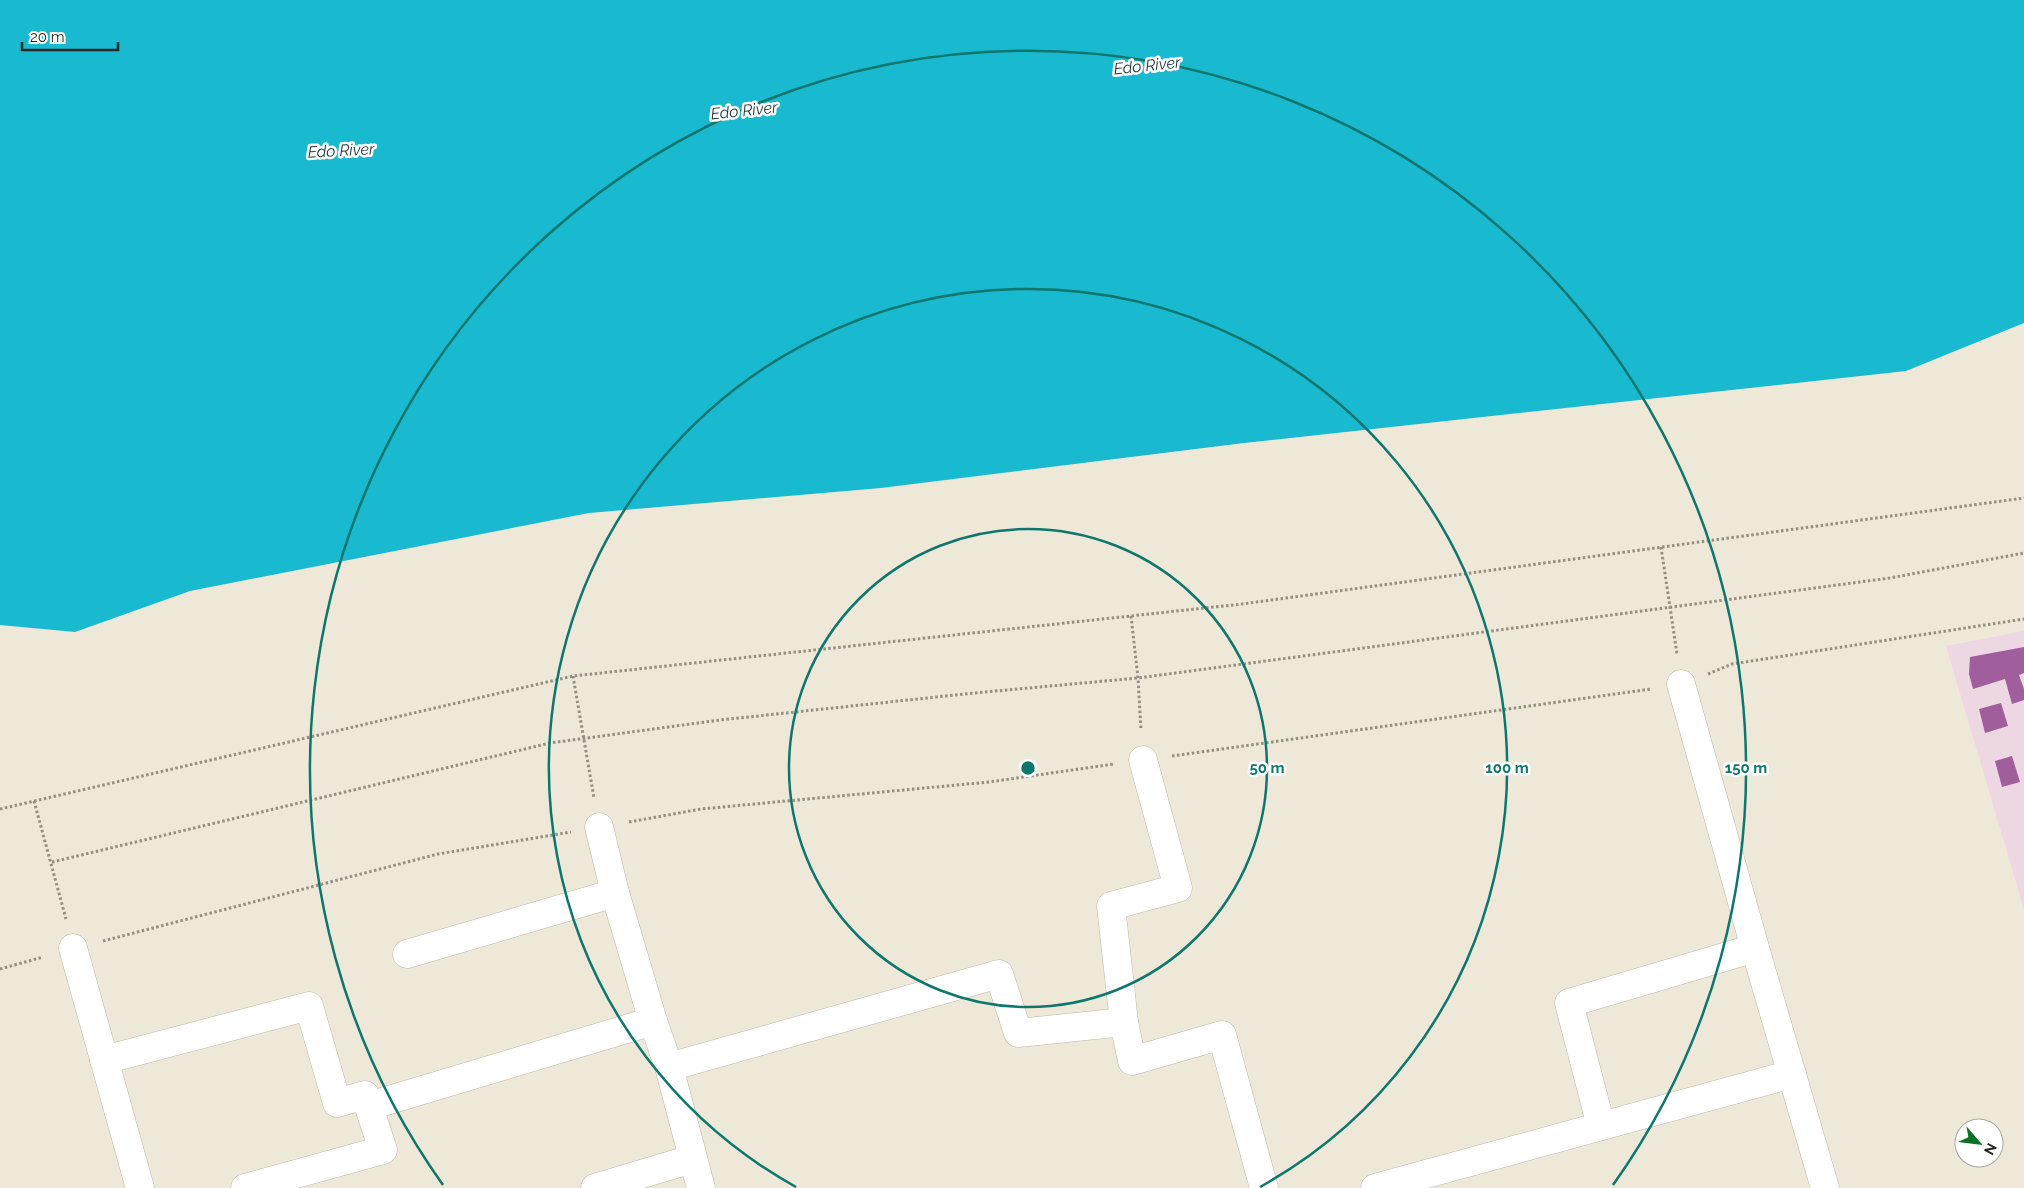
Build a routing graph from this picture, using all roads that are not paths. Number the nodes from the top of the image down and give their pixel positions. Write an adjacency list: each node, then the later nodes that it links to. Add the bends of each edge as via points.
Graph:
1 (1681, 684): 6 (street)
2 (1143, 760): 9 (street, via 1178,888 1111,906)
3 (599, 827): 4 (street)
4 (615, 893): 7 (street); 8 (street)
5 (73, 948): 10 (street)
6 (1755, 948): 12 (street); 14 (street, via 1570,1004)
7 (407, 954)
8 (653, 1021): 11 (street); 13 (street)
9 (1124, 1022): 11 (street, via 1018,1034 999,974); 20 (street, via 1132,1061 1222,1035)
10 (104, 1060): 13 (street, via 309,1006 337,1103 365,1095); 16 (street)
11 (669, 1067): 15 (street)
12 (1792, 1074): 14 (street); 22 (street)
13 (369, 1106): 17 (street, via 383,1150)
14 (1601, 1126): 21 (street)
15 (692, 1159): 18 (street); 19 (street)
16 (140, 1188)
17 (244, 1188)
18 (595, 1188)
19 (701, 1188)
20 (1264, 1188)
21 (1375, 1188)
22 (1825, 1188)

